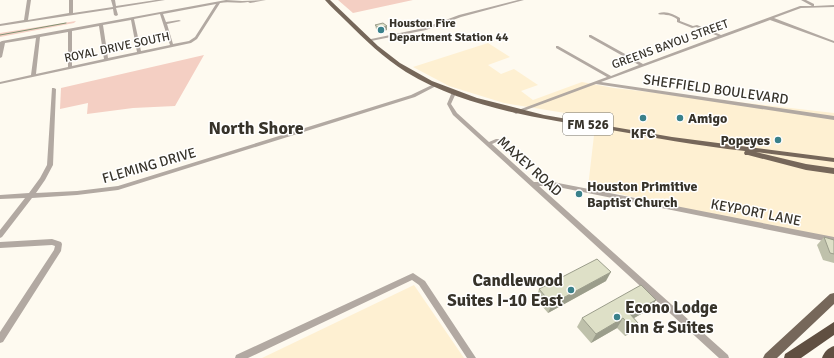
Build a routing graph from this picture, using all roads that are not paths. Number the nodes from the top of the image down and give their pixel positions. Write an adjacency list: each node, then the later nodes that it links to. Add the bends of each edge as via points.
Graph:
1 (29, 0): 22 (street)
2 (71, 0): 15 (street)
3 (113, 0): 14 (street)
4 (163, 0): 14 (street)
5 (254, 0): 10 (street)
6 (264, 0): 10 (street, via 244,3)
7 (327, 0): 30 (main road, FM 526)
8 (522, 0): 30 (street, via 460,16 425,29)
9 (803, 0): 12 (street)
10 (231, 1): 11 (street)
11 (219, 2): 16 (street); 33 (street, ROYAL DRIVE SOUTH, via 196,38)
12 (814, 6): 13 (street, GREENS BAYOU STREET); 20 (street, GREENS BAYOU STREET, via 801,7)
13 (834, 6)
14 (115, 9): 15 (street); 18 (street)
15 (71, 13): 22 (street)
16 (161, 13): 19 (street); 23 (street)
17 (660, 14): 29 (street, via 672,15 679,18 678,21)
18 (116, 15)
19 (132, 18): 24 (street); 35 (street)
20 (769, 18): 29 (street, GREENS BAYOU STREET); 32 (street)
21 (179, 20): 23 (street)
22 (26, 21): 25 (street)
23 (164, 23): 33 (street)
24 (101, 24): 26 (street); 37 (street)
25 (0, 25)
26 (70, 30): 27 (street); 39 (street)
27 (38, 36): 31 (street); 40 (street)
28 (590, 36): 38 (street)
29 (720, 36): 38 (street, GREENS BAYOU STREET)
30 (371, 40): 44 (main road, FM 526, via 399,65)
31 (2, 42): 36 (street)
32 (834, 42)
33 (172, 46): 35 (street, ROYAL DRIVE SOUTH)
34 (557, 47): 41 (street)
35 (139, 53): 37 (street, ROYAL DRIVE SOUTH)
36 (0, 57)
37 (106, 60): 39 (street, ROYAL DRIVE SOUTH)
38 (642, 65): 41 (street, GREENS BAYOU STREET)
39 (70, 68): 40 (street, ROYAL DRIVE SOUTH)
40 (33, 76): 43 (street, ROYAL DRIVE SOUTH)
41 (610, 77): 42 (street, GREENS BAYOU STREET)
42 (595, 82): 47 (street, GREENS BAYOU STREET); 48 (street, SHEFFIELD BOULEVARD)
43 (0, 83)
44 (436, 85): 46 (main road, FM 526); 55 (street, FLEMING DRIVE, via 413,96 134,184 97,192)
45 (54, 89): 55 (street, via 50,165)
46 (454, 93): 47 (main road, FM 526); 50 (street, MAXEY ROAD, via 449,104 452,111)
47 (516, 112): 51 (main road, FM 526)
48 (834, 118)
49 (498, 140): 50 (street)
50 (488, 144): 54 (street, MAXEY ROAD)
51 (770, 155): 52 (main road, FM 526); 53 (main road, FM 526)
52 (830, 159): 53 (main road)
53 (833, 171)
54 (532, 184): 58 (street, KEYPORT LANE, via 553,184); 66 (street, MAXEY ROAD)
55 (30, 196): 56 (street, FLEMING DRIVE); 57 (street)
56 (0, 197)
57 (0, 235)
58 (834, 240)
59 (0, 245): 62 (street, via 52,242 59,244)
60 (834, 297): 67 (main road)
61 (834, 328): 68 (highway)
62 (0, 339)
63 (834, 352): 69 (highway)
64 (239, 358): 65 (street, via 413,276 422,282)
65 (472, 358)
66 (725, 358)
67 (769, 358)
68 (790, 358)
69 (828, 358)

